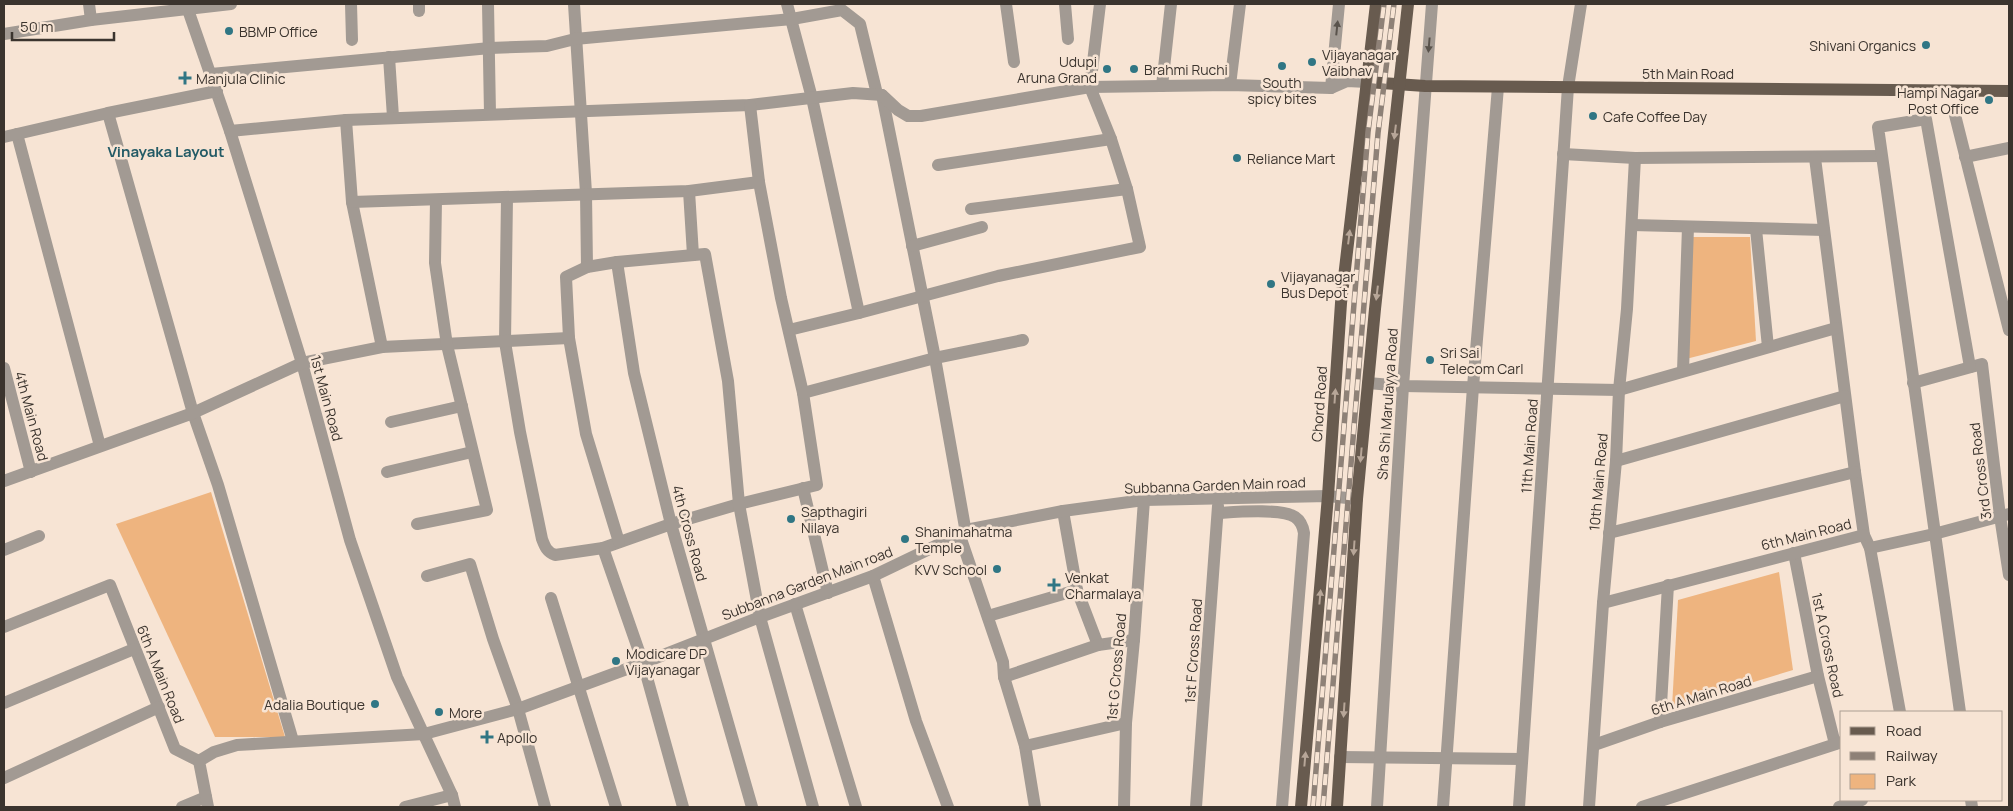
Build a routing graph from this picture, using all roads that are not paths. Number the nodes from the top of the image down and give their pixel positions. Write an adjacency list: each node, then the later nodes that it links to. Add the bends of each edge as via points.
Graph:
1 (89, 4): 20 (street)
2 (231, 4): 17 (street)
3 (351, 4): 24 (street)
4 (488, 4): 25 (street)
5 (574, 4): 22 (street)
6 (787, 4): 19 (street)
7 (1006, 4): 27 (street)
8 (1066, 4): 23 (street)
9 (1100, 4): 34 (street)
10 (1171, 4): 31 (street)
11 (1240, 4): 32 (street)
12 (1339, 4): 37 (street, one-way to 12)
13 (1376, 4): 29 (main road, Chord Road)
14 (1408, 4): 30 (main road)
15 (1432, 4): 33 (street, Sha Shi Marulayya Road, one-way to 33)
16 (1581, 4): 36 (street, 11th Main Road)
17 (187, 6): 20 (street); 28 (street, 1st Main Road)
18 (842, 7): 19 (street); 40 (street, via 860,24)
19 (792, 19): 22 (street); 41 (street)
20 (90, 20): 21 (street)
21 (4, 30)
22 (575, 39): 25 (street, via 547,46); 43 (street)
23 (1068, 39)
24 (352, 40)
25 (490, 48): 26 (street); 45 (street)
26 (388, 57): 28 (street); 47 (street)
27 (1014, 62)
28 (211, 74): 38 (street, 1st Main Road)
29 (1367, 82): 30 (main road, 5th Main Road); 37 (street, via 1348,81); 112 (main road, Chord Road, one-way to 29, via 1341,303)
30 (1401, 84): 33 (main road, 5th Main Road); 94 (main road, one-way to 94)
31 (1162, 86): 32 (street); 34 (street)
32 (1230, 86): 37 (street)
33 (1425, 86): 35 (main road, 5th Main Road); 95 (street, Sha Shi Marulayya Road)
34 (1090, 87): 40 (street, via 921,116 908,116); 52 (street)
35 (1498, 87): 36 (main road, 5th Main Road); 96 (street)
36 (1568, 87): 39 (main road, 5th Main Road); 54 (street, 11th Main Road)
37 (1331, 88)
38 (217, 91): 44 (street); 49 (street, 1st Main Road)
39 (2009, 91)
40 (879, 95): 41 (street, via 853,93); 73 (street)
41 (812, 98): 42 (street); 78 (street)
42 (750, 105): 43 (street); 60 (street)
43 (580, 112): 45 (street); 63 (street)
44 (108, 113): 50 (street); 102 (street)
45 (490, 114): 47 (street)
46 (1955, 115): 56 (street)
47 (393, 117): 48 (street)
48 (346, 120): 49 (street); 66 (street)
49 (230, 131): 89 (street, 1st Main Road)
50 (17, 134): 51 (street); 104 (street)
51 (4, 137)
52 (1111, 139): 59 (street); 61 (street)
53 (2009, 148): 56 (street)
54 (1563, 154): 57 (street); 97 (street, 11th Main Road)
55 (1881, 156): 58 (street); 90 (street, via 1878,126 1926,119); 93 (street)
56 (1965, 157): 81 (street)
57 (1635, 158): 58 (street); 68 (street, 10th Main Road)
58 (1815, 158): 72 (street)
59 (938, 165)
60 (759, 182): 62 (street); 80 (street)
61 (1127, 189): 67 (street); 77 (street, via 1140,246 998,276)
62 (689, 191): 63 (street); 74 (street)
63 (586, 193): 64 (street); 76 (street)
64 (507, 197): 65 (street); 84 (street)
65 (436, 200): 66 (street); 85 (street, via 435,264)
66 (352, 202): 86 (street)
67 (970, 209)
68 (1632, 225): 70 (street); 98 (street, 10th Main Road)
69 (982, 227): 73 (street)
70 (1688, 227): 71 (street); 92 (street)
71 (1756, 229): 72 (street); 87 (street)
72 (1824, 230): 79 (street)
73 (912, 246): 77 (street)
74 (693, 255): 75 (street); 116 (street, via 705,254 728,381)
75 (617, 262): 76 (street); 121 (street, 4th Cross Road, via 634,372)
76 (588, 266): 82 (street, via 566,277)
77 (922, 296): 78 (street); 88 (street)
78 (859, 313): 80 (street)
79 (1836, 328): 87 (street); 100 (street)
80 (790, 330): 99 (street)
81 (2009, 330)
82 (569, 338): 84 (street); 127 (street, via 586,434)
83 (1023, 340): 88 (street)
84 (505, 342): 85 (street); 128 (street, via 545,548 555,555)
85 (447, 345): 86 (street); 101 (street)
86 (382, 347): 89 (street)
87 (1768, 347): 92 (street)
88 (935, 358): 99 (street); 123 (street)
89 (302, 363): 102 (street); 159 (street, 1st Main Road, via 350,540 397,677)
90 (1970, 367): 93 (street); 119 (street, 3rd Cross Road, via 1982,364)
91 (4, 368): 107 (street, 4th Main Road)
92 (1683, 371): 98 (street)
93 (1913, 382): 124 (street)
94 (1368, 384): 95 (street); 114 (main road, one-way to 114)
95 (1403, 386): 96 (street); 165 (street, Sha Shi Marulayya Road)
96 (1473, 387): 97 (street); 166 (street)
97 (1548, 389): 98 (street); 167 (street, 11th Main Road)
98 (1619, 390): 106 (street, 10th Main Road)
99 (803, 393): 111 (street, via 817,485)
100 (1845, 396): 106 (street); 109 (street)
101 (462, 406): 103 (street); 105 (street)
102 (193, 413): 104 (street); 160 (street, via 218,485)
103 (391, 422)
104 (100, 446): 107 (street)
105 (472, 452): 108 (street); 120 (street, via 487,510)
106 (1616, 461): 122 (street, 10th Main Road)
107 (31, 472): 110 (street)
108 (387, 472)
109 (1855, 472): 122 (street); 125 (street)
110 (4, 481)
111 (803, 488): 116 (street); 137 (street)
112 (1328, 496): 113 (street, Subbanna Garden Main road); 114 (street, Subbanna Garden Main road); 186 (main road, Chord Road, one-way to 112)
113 (1218, 498): 115 (street, Subbanna Garden Main road); 118 (street, 1st F Cross Road)
114 (1357, 499): 164 (main road, one-way to 164)
115 (1144, 500): 117 (street, Subbanna Garden Main road); 145 (street, 1st G Cross Road)
116 (739, 504): 121 (street); 142 (street)
117 (1063, 511): 123 (street, Subbanna Garden Main road, via 971,529); 136 (street)
118 (1218, 512): 184 (street, 1st F Cross Road); 185 (street, via 1293,515 1299,520 1304,534)
119 (2005, 515): 124 (street); 132 (street, 3rd Cross Road)
120 (417, 524)
121 (672, 524): 127 (street); 144 (street, 4th Cross Road)
122 (1609, 533): 139 (street, 10th Main Road)
123 (963, 534): 134 (street, Subbanna Garden Main road); 141 (street)
124 (1934, 534): 129 (street); 156 (street)
125 (1864, 535): 129 (street, 6th Main Road); 131 (street, 6th Main Road)
126 (39, 536): 130 (street)
127 (619, 542): 128 (street)
128 (603, 548): 148 (street)
129 (1870, 548): 155 (street, 6th Main Road)
130 (4, 550)
131 (1794, 553): 135 (street, 6th Main Road); 149 (street, 1st A Cross Road)
132 (2009, 575)
133 (427, 576): 154 (street, via 470,564)
134 (873, 576): 137 (street, Subbanna Garden Main road); 181 (street, via 916,721)
135 (1668, 585): 139 (street, 6th Main Road); 157 (street)
136 (1077, 590): 141 (street); 146 (street)
137 (828, 593): 140 (street, Subbanna Garden Main road)
138 (551, 598): 151 (street)
139 (1603, 603): 162 (street, 10th Main Road)
140 (795, 604): 142 (street, Subbanna Garden Main road); 180 (street)
141 (988, 616): 150 (street, via 1003,662)
142 (760, 617): 144 (street, Subbanna Garden Main road); 179 (street)
143 (4, 627): 147 (street, 6th A Main Road, via 110,585)
144 (704, 638): 148 (street, Subbanna Garden Main road); 178 (street, 4th Cross Road)
145 (1134, 640): 146 (street); 158 (street, 1st G Cross Road)
146 (1098, 645): 150 (street)
147 (134, 649): 152 (street); 153 (street, 6th A Main Road)
148 (643, 663): 151 (street, Subbanna Garden Main road); 177 (street)
149 (1818, 676): 157 (street, 6th A Main Road); 161 (street, 1st A Cross Road)
150 (1004, 677): 163 (street)
151 (580, 687): 154 (street, Subbanna Garden Main road); 176 (street)
152 (4, 703)
153 (159, 706): 168 (street, 6th A Main Road, via 175,749); 169 (street)
154 (518, 709): 159 (street, Subbanna Garden Main road); 175 (street)
155 (1900, 711)
156 (1960, 711)
157 (1660, 722): 162 (street, 6th A Main Road)
158 (1126, 723): 163 (street); 183 (street, 1st G Cross Road)
159 (424, 734): 160 (street, Subbanna Garden Main road); 170 (street, 1st Main Road)
160 (293, 741): 168 (street, Subbanna Garden Main road, via 237,745)
161 (1838, 743): 192 (street)
162 (1594, 745): 191 (street, 10th Main Road)
163 (1026, 746): 182 (street)
164 (1340, 757): 165 (street); 187 (main road)
165 (1380, 757): 166 (street); 188 (street, Sha Shi Marulayya Road)
166 (1448, 758): 167 (street); 189 (street)
167 (1522, 759): 190 (street, 11th Main Road)
168 (199, 761): 172 (street)
169 (4, 778)
170 (453, 801): 174 (street, 1st Main Road)
171 (1859, 801): 193 (street)
172 (207, 802): 173 (street)
173 (182, 807)
174 (405, 807)
175 (545, 807)
176 (616, 807)
177 (683, 807)
178 (752, 807)
179 (813, 807)
180 (856, 807)
181 (948, 807)
182 (1035, 807)
183 (1124, 807)
184 (1196, 807)
185 (1282, 807)
186 (1301, 807)
187 (1337, 807)
188 (1377, 807)
189 (1443, 807)
190 (1519, 807)
191 (1589, 807)
192 (1642, 807)
193 (1839, 807)

